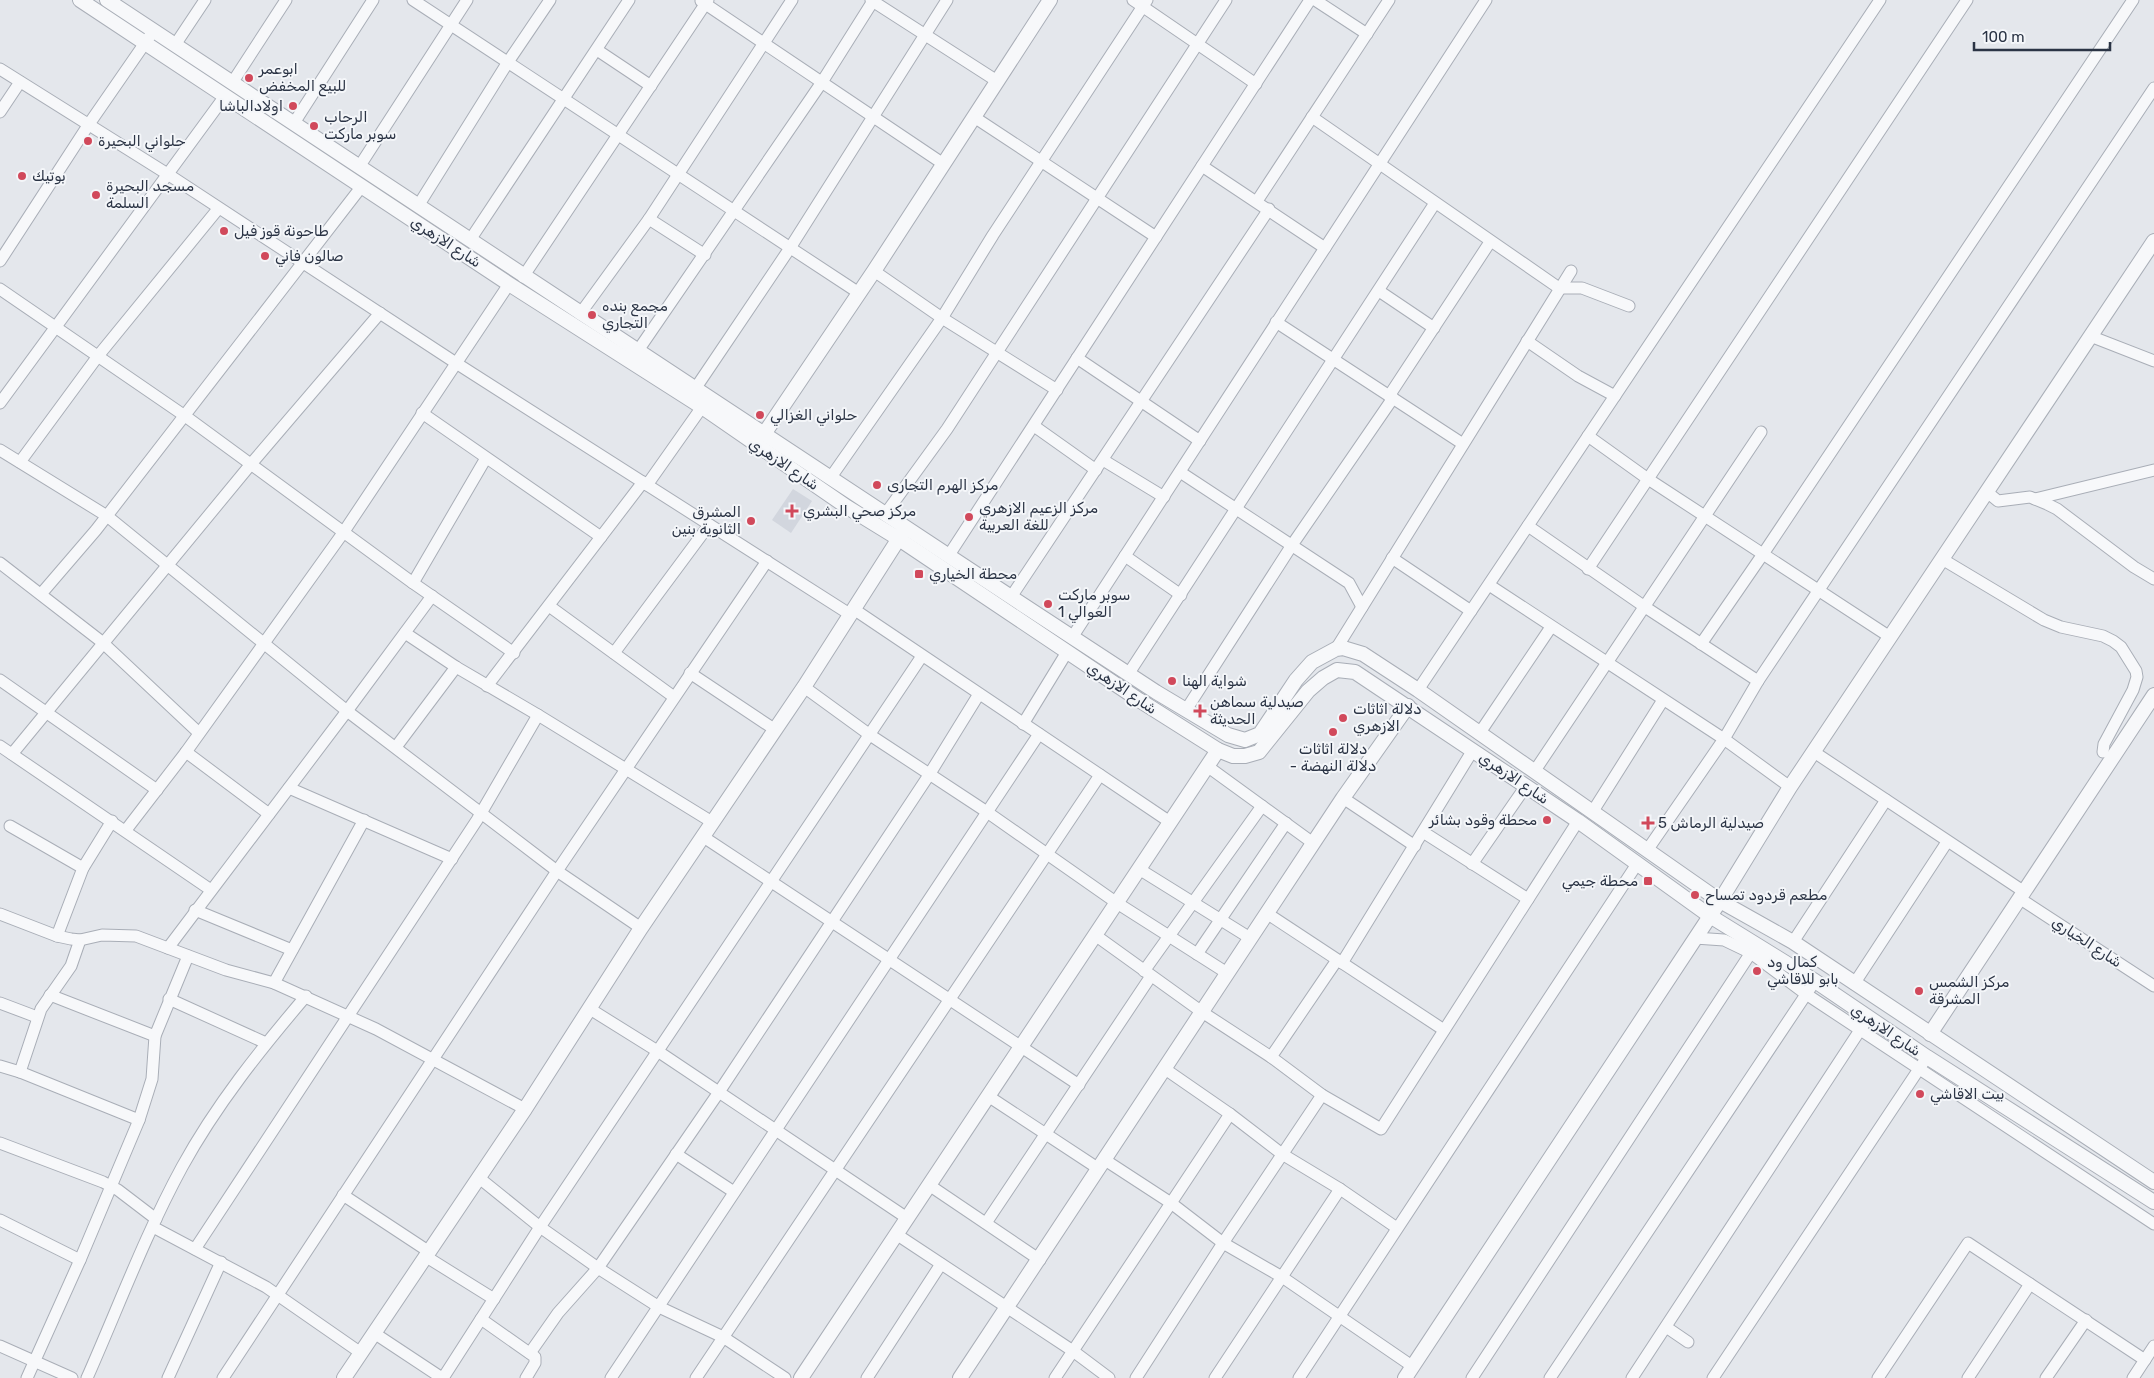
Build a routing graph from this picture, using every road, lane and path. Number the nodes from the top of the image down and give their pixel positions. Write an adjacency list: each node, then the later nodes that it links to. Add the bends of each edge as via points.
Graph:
1 (80, 0): 28 (street, شارع الازهري)
2 (205, 0): 30 (street)
3 (286, 0): 38 (street)
4 (373, 0): 49 (street)
5 (413, 0): 24 (street)
6 (467, 0): 24 (street)
7 (550, 0): 33 (street)
8 (629, 0): 32 (street)
9 (792, 0): 29 (street)
10 (947, 0): 27 (street)
11 (1050, 0): 35 (street)
12 (1226, 0): 31 (street)
13 (1310, 0): 39 (street)
14 (1315, 0): 26 (street)
15 (1389, 0): 26 (street)
16 (1486, 0): 53 (street)
17 (1880, 0): 102 (street)
18 (1967, 0): 124 (street)
19 (2133, 0): 139 (street)
20 (705, 1): 29 (street); 40 (street)
21 (872, 1): 27 (street); 37 (street)
22 (115, 2): 25 (street, شارع الازهري)
23 (1141, 2): 31 (street); 51 (street)
24 (450, 25): 33 (street); 55 (street)
25 (154, 30): 28 (street); 30 (street, شارع الازهري)
26 (1366, 34): 47 (street)
27 (925, 35): 35 (street); 45 (street)
28 (145, 43): 42 (street, شارع الازهري); 48 (street)
29 (764, 43): 37 (street); 56 (street)
30 (175, 45): 38 (street, شارع الازهري)
31 (1197, 45): 39 (street); 59 (street)
32 (597, 50): 40 (street); 43 (street)
33 (508, 62): 43 (street); 62 (street)
34 (0, 68): 36 (street)
35 (997, 81): 46 (street)
36 (20, 82): 44 (street); 48 (street)
37 (822, 82): 45 (street); 65 (street)
38 (232, 83): 49 (street, شارع الازهري)
39 (1256, 84): 54 (street)
40 (651, 86): 50 (street)
41 (2154, 88): 151 (street)
42 (225, 96): 57 (street); 58 (street, شارع الازهري)
43 (564, 100): 50 (street); 68 (street)
44 (0, 112)
45 (873, 116): 52 (street); 71 (street)
46 (974, 116): 51 (street); 52 (street)
47 (1312, 117): 53 (street); 60 (street)
48 (89, 124): 57 (street); 74 (street)
49 (294, 124): 55 (street, شارع الازهري)
50 (618, 135): 56 (street); 78 (street)
51 (1040, 162): 59 (street); 87 (street)
52 (942, 163): 77 (street)
53 (1380, 164): 61 (street); 72 (street)
54 (1202, 166): 60 (street); 67 (street)
55 (359, 167): 62 (street, شارع الازهري)
56 (678, 174): 65 (street); 66 (street)
57 (169, 175): 63 (street); 89 (street)
58 (362, 186): 75 (street); 79 (street, شارع الازهري)
59 (1098, 198): 67 (street); 94 (street)
60 (1257, 201): 64 (street)
61 (1435, 203): 70 (street); 82 (street)
62 (418, 206): 68 (street, شارع الازهري)
63 (218, 208): 75 (street); 95 (street)
64 (1269, 209): 72 (street); 104 (street)
65 (733, 211): 71 (street); 73 (street)
66 (649, 219): 73 (street); 86 (street)
67 (1156, 237): 96 (street)
68 (470, 240): 78 (street, شارع الازهري)
69 (2154, 241): 91 (street)
70 (1490, 242): 80 (street); 90 (street)
71 (790, 248): 83 (street); 100 (street)
72 (1325, 248): 88 (street)
73 (705, 255): 93 (street)
74 (0, 261)
75 (304, 263): 85 (street); 108 (street)
76 (1571, 270): 80 (street)
77 (874, 271): 83 (street); 87 (street)
78 (524, 277): 86 (street, شارع الازهري)
79 (510, 284): 99 (street); 106 (street, شارع الازهري)
80 (1559, 288): 84 (street, via 1582,288); 92 (street)
81 (0, 289): 89 (street)
82 (1379, 291): 90 (street); 97 (street)
83 (859, 293): 111 (street)
84 (1628, 306)
85 (380, 313): 99 (street); 119 (street)
86 (580, 314): 93 (street, شارع الازهري)
87 (942, 318): 94 (street); 123 (street)
88 (1276, 322): 97 (street); 113 (street)
89 (56, 326): 95 (street); 105 (street)
90 (1434, 328): 103 (street)
91 (2090, 336): 98 (street); 126 (street)
92 (1527, 341): 102 (street, via 1578,376); 114 (street)
93 (637, 352): 100 (street, شارع الازهري)
94 (996, 353): 101 (street); 130 (street, via 950,425)
95 (98, 356): 108 (street); 118 (street)
96 (1078, 358): 101 (street); 104 (street)
97 (1334, 359): 103 (street); 129 (street)
98 (2154, 361)
99 (456, 363): 107 (street); 125 (street)
100 (695, 389): 111 (street, شارع الازهري)
101 (1057, 390): 109 (street)
102 (1615, 396): 112 (street)
103 (1391, 397): 114 (street); 138 (street)
104 (1142, 402): 113 (street); 117 (street)
105 (0, 403)
106 (702, 407): 125 (street); 136 (street, شارع الازهري, via 822,490)
107 (422, 413): 116 (street); 135 (street)
108 (185, 416): 119 (street); 131 (street)
109 (1034, 426): 120 (street); 140 (street)
110 (1761, 432): 132 (street)
111 (764, 434): 123 (street, شارع الازهري)
112 (1588, 436): 124 (street); 134 (street)
113 (1200, 441): 122 (street)
114 (1463, 444): 142 (street)
115 (0, 450): 118 (street)
116 (486, 458): 137 (street); 149 (street)
117 (1103, 460): 120 (street); 127 (street)
118 (20, 462): 131 (street)
119 (251, 464): 135 (street); 146 (street)
120 (1096, 470): 155 (street)
121 (2154, 470): 128 (street)
122 (1180, 472): 127 (street); 129 (street)
123 (831, 478): 130 (street, شارع الازهري)
124 (1648, 478): 132 (street); 147 (street)
125 (645, 484): 133 (street); 137 (street)
126 (1987, 492): 128 (street, via 1998,501); 143 (street)
127 (1164, 497): 141 (street)
128 (2035, 499): 148 (street, via 2057,509)
129 (1237, 508): 138 (street); 153 (street)
130 (886, 513): 136 (street, شارع الازهري)
131 (107, 516): 146 (street); 152 (street)
132 (1705, 516): 139 (street); 158 (street)
133 (709, 525): 144 (street); 171 (street)
134 (1528, 526): 147 (street); 150 (street)
135 (343, 533): 149 (street); 166 (street)
136 (903, 533): 140 (street, شارع الازهري); 160 (street); 169 (street, شارع الازهري)
137 (601, 537): 156 (street)
138 (1292, 544): 157 (street, via 1349,583); 187 (street)
139 (1763, 554): 151 (street); 167 (street)
140 (949, 555): 155 (street, شارع الازهري)
141 (1125, 556): 153 (street); 163 (street)
142 (1392, 558): 157 (street); 159 (street)
143 (1942, 560): 164 (street); 204 (street, via 2044,620 2103,636 2121,647 2136,671 2136,684 2104,744)
144 (767, 561): 160 (street); 176 (street)
145 (0, 563): 152 (street)
146 (167, 566): 165 (street); 166 (street)
147 (1588, 569): 158 (street)
148 (2154, 579)
149 (412, 583): 154 (street)
150 (1489, 585): 159 (street); 161 (street)
151 (1820, 590): 164 (street); 178 (street)
152 (42, 594): 165 (street)
153 (1181, 595): 175 (street)
154 (432, 596): 162 (street); 170 (street)
155 (1011, 597): 163 (street, شارع الازهري)
156 (549, 606): 170 (street); 171 (street)
157 (1362, 607): 168 (street)
158 (1645, 607): 167 (street); 173 (street)
159 (1471, 611): 181 (street)
160 (853, 613): 172 (street); 180 (street)
161 (1551, 627): 173 (street); 195 (street)
162 (405, 633): 174 (street); 189 (street)
163 (1072, 636): 175 (street, شارع الازهري)
164 (1890, 636): 203 (street)
165 (102, 642): 188 (street); 193 (street)
166 (263, 644): 189 (street); 193 (street)
167 (1701, 644): 178 (street)
168 (1336, 649): 181 (street, شارع الازهري, via 1363,654); 187 (street, شارع الازهري, via 1306,667 1262,732 1250,740 1228,734)
169 (1067, 652): 191 (street); 200 (street, شارع الازهري)
170 (514, 653): 179 (street)
171 (614, 653): 184 (street)
172 (922, 656): 182 (street); 196 (street)
173 (1608, 662): 185 (street); 208 (street)
174 (456, 667): 179 (street); 199 (street)
175 (1129, 672): 187 (street, شارع الازهري)
176 (690, 673): 184 (street); 192 (street)
177 (0, 680): 188 (street)
178 (1758, 681): 197 (street)
179 (487, 686): 190 (street)
180 (804, 687): 192 (street); 196 (street)
181 (1418, 690): 195 (street, شارع الازهري)
182 (979, 694): 191 (street); 209 (street)
183 (2154, 695): 245 (street)
184 (674, 697): 207 (street)
185 (1663, 700): 197 (street); 218 (street)
186 (1408, 706): 200 (street, شارع الازهري, via 1355,672 1337,670 1308,691 1259,752 1233,756); 201 (street, شارع الازهري); 215 (street)
187 (1186, 710)
188 (45, 711): 205 (street); 214 (street)
189 (347, 711): 199 (street); 213 (street)
190 (538, 715): 207 (street); 221 (street)
191 (1024, 724): 194 (street)
192 (774, 729): 225 (street)
193 (199, 733): 202 (street)
194 (1039, 734): 210 (street); 219 (street)
195 (1479, 734): 208 (street, شارع الازهري)
196 (870, 735): 209 (street); 243 (street)
197 (1724, 739): 212 (street); 235 (street)
198 (0, 746): 205 (street)
199 (396, 748): 221 (street)
200 (1218, 750): 206 (street)
201 (1473, 750): 211 (street, شارع الازهري); 230 (street)
202 (186, 752): 214 (street); 220 (street)
203 (1814, 752): 212 (street); 216 (street, شارع الخياري)
204 (2103, 752)
205 (12, 754): 223 (street)
206 (1207, 766): 217 (street); 226 (street)
207 (626, 768): 225 (street); 242 (street)
208 (1534, 772): 218 (street, شارع الازهري)
209 (929, 775): 219 (street); 255 (street)
210 (1100, 775): 226 (street); 236 (street)
211 (1526, 786): 224 (street, شارع الازهري); 238 (street)
212 (1790, 787): 247 (street)
213 (289, 788): 220 (street); 222 (street)
214 (157, 790): 229 (street)
215 (1342, 798): 233 (street); 234 (street)
216 (1886, 800): 232 (street, شارع الخياري); 263 (street)
217 (1262, 806): 227 (street); 249 (street)
218 (1593, 811): 235 (street, شارع الازهري)
219 (987, 812): 236 (street); 269 (street)
220 (268, 814): 244 (street)
221 (480, 814): 237 (street); 242 (street)
222 (364, 820): 237 (street); 266 (street)
223 (112, 821): 229 (street); 240 (street)
224 (1578, 821): 239 (street, شارع الازهري); 246 (street)
225 (712, 822): 231 (street)
226 (1170, 822): 241 (street)
227 (1286, 823): 233 (street); 254 (street)
228 (10, 826): 240 (street)
229 (126, 830): 244 (street)
230 (1423, 832): 234 (street); 238 (street)
231 (702, 836): 243 (street); 256 (street)
232 (1947, 842): 245 (street, شارع الخياري); 275 (street)
233 (1313, 843): 252 (street)
234 (1415, 846): 270 (street)
235 (1648, 849): 247 (street, شارع الازهري)
236 (1047, 854): 248 (street); 281 (street)
237 (452, 859): 285 (street)
238 (1472, 864): 246 (street)
239 (1638, 864): 253 (street, شارع الازهري); 330 (street)
240 (83, 868): 258 (street)
241 (1139, 868): 248 (street); 249 (street)
242 (557, 871): 256 (street); 296 (street)
243 (772, 882): 255 (street); 293 (street)
244 (211, 890): 250 (street)
245 (2021, 894): 276 (street, شارع الخياري); 289 (street)
246 (1528, 899): 288 (street)
247 (1720, 900): 253 (street); 263 (street, شارع الازهري)
248 (1116, 903): 257 (street); 259 (street)
249 (1194, 903): 254 (street); 259 (street)
250 (196, 910): 264 (street); 266 (street)
251 (0, 914): 258 (street)
252 (1268, 914): 260 (street); 270 (street)
253 (1710, 916): 261 (street); 265 (street, شارع الازهري)
254 (1220, 919): 260 (street); 267 (street)
255 (832, 922): 269 (street); 302 (street)
256 (640, 928): 283 (street)
257 (1095, 935): 271 (street); 292 (street)
258 (56, 936): 262 (street)
259 (1170, 936): 267 (street); 271 (street)
260 (1250, 938): 272 (street)
261 (1696, 938): 265 (street, via 1724,940); 360 (street)
262 (80, 940): 264 (street, via 102,935 126,935); 278 (street, via 71,966)
263 (1793, 942): 275 (street, شارع الازهري)
264 (168, 948): 268 (street)
265 (1753, 948): 273 (street, شارع الازهري); 277 (street); 380 (street)
266 (292, 950): 274 (street)
267 (1197, 954): 272 (street)
268 (188, 956): 274 (street); 280 (street)
269 (889, 959): 281 (street); 308 (street)
270 (1340, 962): 288 (street); 294 (street)
271 (1148, 973): 284 (street); 301 (street)
272 (1228, 974): 284 (street)
273 (1815, 981): 277 (street); 287 (street, شارع الازهري)
274 (274, 983): 279 (street)
275 (1854, 984): 289 (street, شارع الازهري)
276 (2154, 986)
277 (1806, 994): 287 (street); 381 (street)
278 (50, 995): 286 (street); 290 (street)
279 (306, 996): 285 (street); 291 (street)
280 (169, 999): 290 (street); 291 (street)
281 (949, 999): 292 (street); 314 (street)
282 (0, 1003): 286 (street)
283 (590, 1009): 293 (street); 305 (street)
284 (1202, 1012): 294 (street); 298 (street)
285 (348, 1016): 296 (street); 333 (street)
286 (37, 1017): 300 (street)
287 (1864, 1024): 295 (street, شارع الازهري); 299 (street); 349 (street)
288 (1444, 1030): 303 (street, via 1380,1129)
289 (1930, 1034): 316 (street, شارع الازهري)
290 (155, 1036): 307 (street, via 152,1079)
291 (266, 1043): 326 (street, via 198,1140)
292 (1021, 1047): 301 (street); 304 (street)
293 (659, 1052): 302 (street); 329 (street)
294 (1271, 1057): 303 (street)
295 (1927, 1057): 299 (street); 322 (street, شارع الازهري)
296 (433, 1058): 305 (street); 321 (street)
297 (0, 1066): 300 (street)
298 (1165, 1069): 306 (street); 313 (street)
299 (1919, 1069): 328 (street); 383 (street)
300 (20, 1072): 307 (street)
301 (1079, 1085): 309 (street)
302 (719, 1092): 308 (street); 311 (street)
303 (1322, 1095): 312 (street)
304 (988, 1096): 309 (street); 317 (street)
305 (525, 1109): 315 (street)
306 (1230, 1114): 312 (street); 323 (street)
307 (139, 1120): 318 (street)
308 (775, 1130): 314 (street); 320 (street)
309 (1046, 1134): 313 (street); 327 (street)
310 (0, 1143): 318 (street)
311 (676, 1154): 320 (street); 339 (street)
312 (1282, 1154): 319 (street); 332 (street)
313 (1102, 1164): 323 (street); 336 (street)
314 (835, 1170): 324 (street); 351 (street)
315 (478, 1177): 329 (street); 334 (street)
316 (2154, 1182)
317 (929, 1185): 324 (street); 327 (street)
318 (111, 1186): 326 (street); 335 (street)
319 (1340, 1189): 330 (street); 340 (street)
320 (734, 1192): 344 (street)
321 (342, 1195): 334 (street); 342 (street)
322 (2154, 1202)
323 (1171, 1203): 332 (street); 355 (street)
324 (907, 1218): 331 (street)
325 (0, 1220): 335 (street)
326 (154, 1223): 333 (street); 363 (street)
327 (986, 1223): 336 (street)
328 (2154, 1224)
329 (540, 1227): 339 (street); 343 (street)
330 (1397, 1228): 346 (street)
331 (896, 1234): 338 (street); 372 (street)
332 (1223, 1242): 340 (street); 377 (street)
333 (196, 1249): 337 (street)
334 (427, 1254): 343 (street); 350 (street)
335 (80, 1260): 359 (street)
336 (1040, 1260): 345 (street)
337 (221, 1262): 342 (street); 364 (street)
338 (940, 1264): 345 (street); 373 (street)
339 (598, 1268): 344 (street); 357 (street, via 558,1313)
340 (1282, 1277): 346 (street); 378 (street)
341 (2030, 1284): 348 (street); 384 (street, via 1968,1243); 385 (street)
342 (278, 1295): 356 (street); 365 (street)
343 (494, 1299): 347 (street)
344 (659, 1307): 351 (street); 369 (street)
345 (1007, 1308): 355 (street); 374 (street)
346 (1340, 1315): 360 (street); 379 (street)
347 (481, 1319): 357 (street); 367 (street)
348 (2086, 1320): 358 (street); 386 (street)
349 (1666, 1327): 352 (street); 382 (street)
350 (374, 1333): 356 (street); 367 (street)
351 (723, 1337): 370 (street); 371 (street)
352 (1688, 1342)
353 (0, 1346): 359 (street)
354 (2154, 1346): 358 (street)
355 (1073, 1351): 375 (street); 376 (street)
356 (361, 1353): 366 (street)
357 (530, 1353): 368 (street, via 536,1363)
358 (2144, 1360): 387 (street)
359 (35, 1361): 361 (street); 362 (street)
360 (1409, 1374)
361 (27, 1378)
362 (72, 1378)
363 (87, 1378)
364 (168, 1378)
365 (223, 1378)
366 (344, 1378)
367 (442, 1378)
368 (526, 1378)
369 (611, 1378)
370 (696, 1378)
371 (785, 1378)
372 (801, 1378)
373 (867, 1378)
374 (960, 1378)
375 (1055, 1378)
376 (1110, 1378)
377 (1136, 1378)
378 (1215, 1378)
379 (1299, 1378)
380 (1472, 1378)
381 (1550, 1378)
382 (1632, 1378)
383 (1713, 1378)
384 (1878, 1378)
385 (1968, 1378)
386 (2046, 1378)
387 (2132, 1378)

